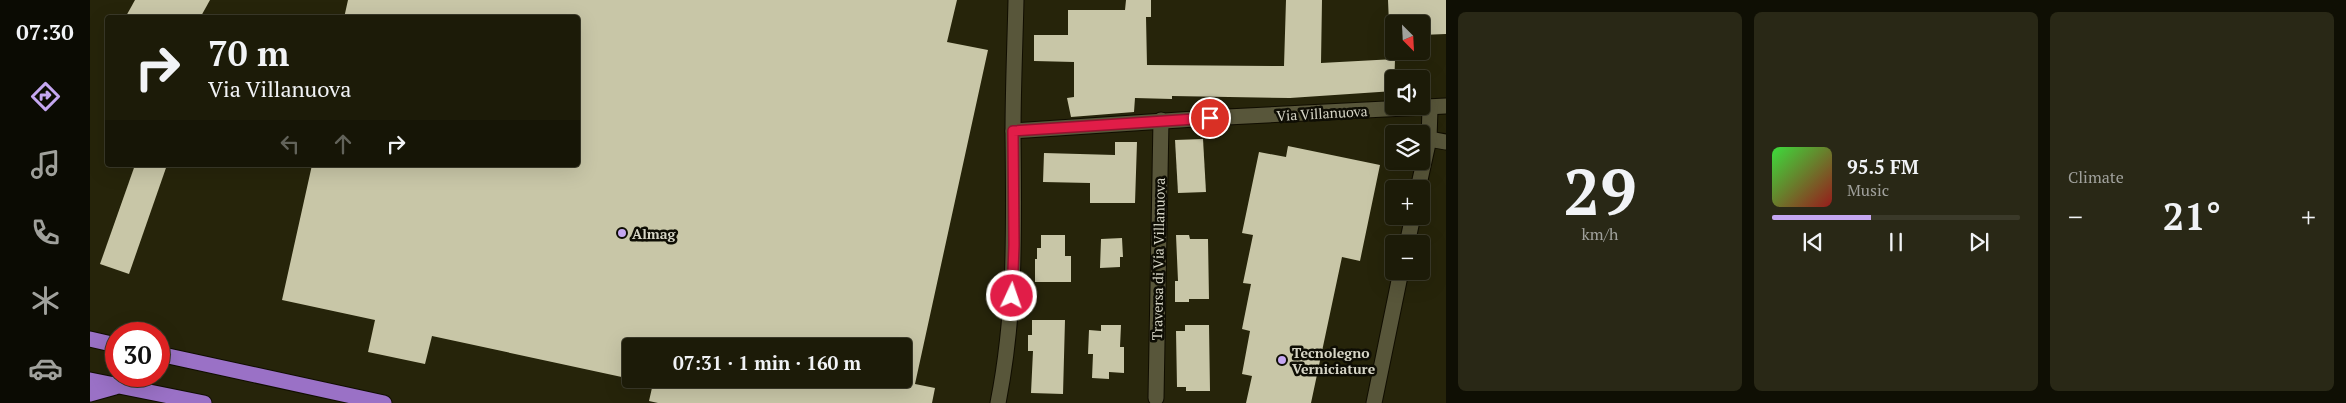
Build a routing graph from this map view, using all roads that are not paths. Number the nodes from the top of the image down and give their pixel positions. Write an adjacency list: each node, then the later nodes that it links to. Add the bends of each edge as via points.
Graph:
1 (1016, 0): 8 (street)
2 (1446, 106): 3 (street, Via Villanuova)
3 (1430, 108)
4 (1385, 110): 6 (street, Via Villanuova)
5 (1210, 118): 7 (street)
6 (1227, 118)
7 (1160, 120): 8 (street); 20 (street, Traversa di Via Villanuova)
8 (1013, 131): 23 (street, via 1014,245 1010,331)
9 (1430, 139): 10 (street)
10 (1446, 142)
11 (1399, 280): 24 (street)
12 (90, 339): 13 (highway)
13 (105, 342)
14 (170, 356): 22 (highway)
15 (90, 380): 16 (highway)
16 (105, 383)
17 (114, 387): 19 (highway)
18 (123, 387): 21 (highway)
19 (90, 394)
20 (1156, 398)
21 (204, 403)
22 (384, 403)
23 (998, 403)
24 (1374, 403)

